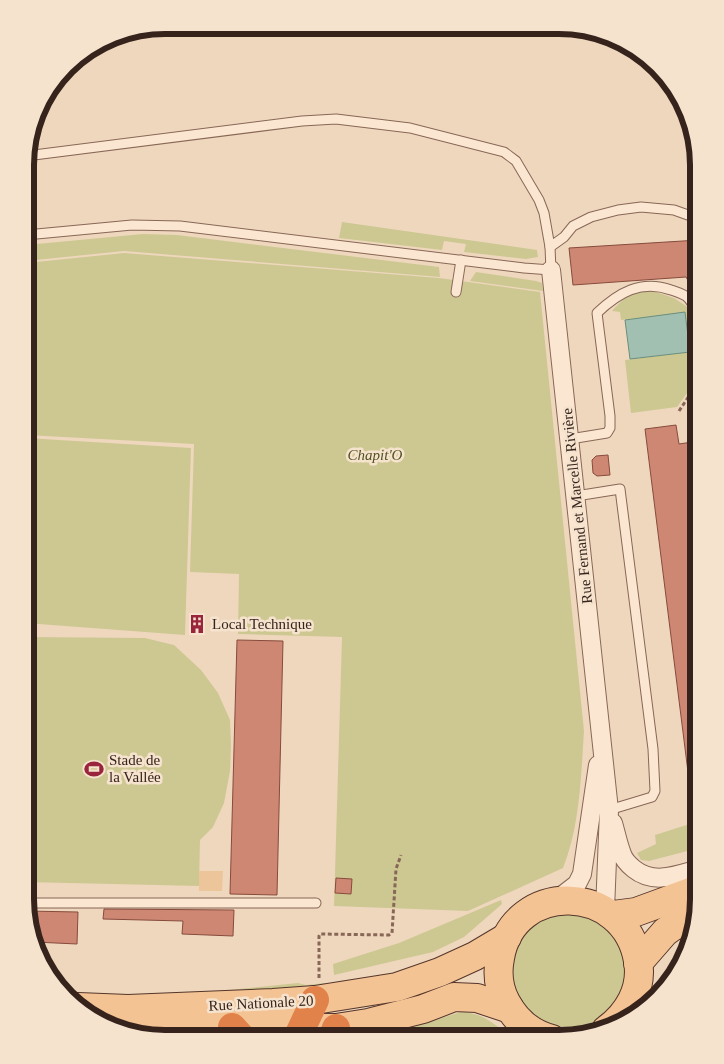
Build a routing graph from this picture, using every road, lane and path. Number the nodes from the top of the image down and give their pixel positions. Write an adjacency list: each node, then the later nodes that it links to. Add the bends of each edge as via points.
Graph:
1 (35, 155): 4 (lane, via 302,121 336,119 410,128 504,152 516,161 539,200)
2 (690, 216): 4 (lane, via 674,210 641,207 618,210 573,226)
3 (34, 235): 5 (lane, via 132,225 180,226)
4 (550, 247): 6 (lane)
5 (461, 260): 6 (lane); 7 (lane)
6 (551, 270): 11 (street, Rue Fernand et Marcelle Rivière)
7 (456, 292)
8 (690, 302): 11 (lane, via 685,295 668,289 643,286 622,292 597,313 610,428 600,435)
9 (690, 394): 10 (path)
10 (679, 411)
11 (570, 439): 12 (street, Rue Fernand et Marcelle Rivière)
12 (576, 496): 13 (street, Rue Fernand et Marcelle Rivière); 14 (lane, via 620,489 653,749 655,791 652,797)
13 (601, 743): 14 (street, Rue Fernand et Marcelle Rivière); 18 (street, Rue Fernand et Marcelle Rivière, via 582,874 577,884)
14 (609, 810): 16 (street, via 622,854 637,871 658,878); 21 (street, Rue Fernand et Marcelle Rivière)
15 (401, 855): 25 (path, via 396,869 392,933 320,934)
16 (690, 871)
17 (690, 892): 21 (main road, via 636,912)
18 (555, 901): 21 (main road, Rue Nationale 20, via 581,901); 23 (main road, Rue Nationale 20, via 536,908 519,920)
19 (34, 903): 20 (lane)
20 (316, 903)
21 (609, 912): 24 (main road, Rue Nationale 20, via 630,936)
22 (689, 920): 24 (main road, via 665,932)
23 (507, 937): 25 (main road, Rue Nationale 20, via 440,972 397,987); 27 (main road, Rue Nationale 20, via 498,966 503,996)
24 (638, 963): 28 (main road, Rue Nationale 20, via 638,984)
25 (318, 984): 26 (main road, Rue Nationale 20, via 128,1009); 31 (highway)
26 (92, 1008)
27 (510, 1009): 32 (main road, Rue Nationale 20, via 477,998 454,998); 33 (main road, Rue Nationale 20)
28 (624, 1013)
29 (143, 1028): 30 (main road, Rue Nationale 20)
30 (178, 1030)
31 (300, 1030)
32 (345, 1030)
33 (531, 1030)

